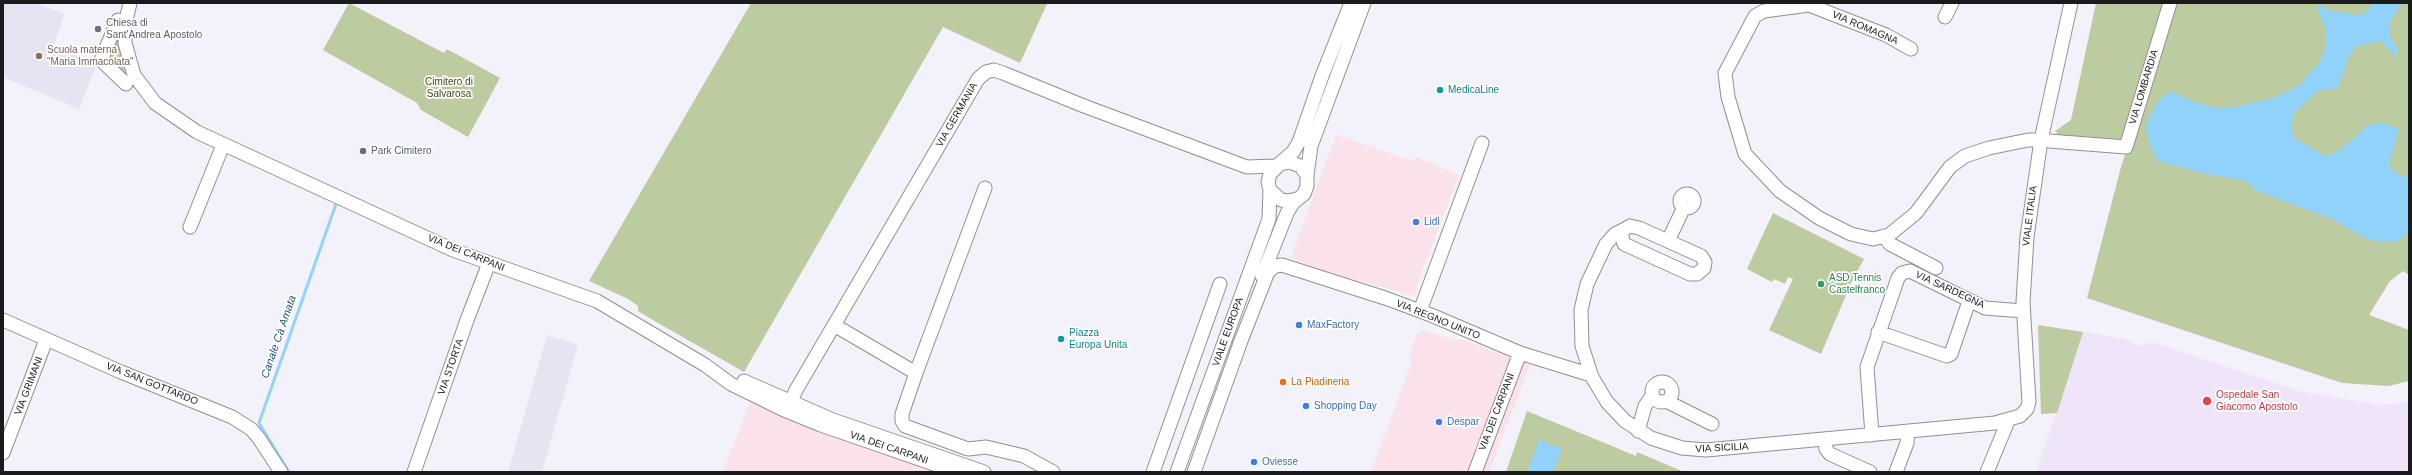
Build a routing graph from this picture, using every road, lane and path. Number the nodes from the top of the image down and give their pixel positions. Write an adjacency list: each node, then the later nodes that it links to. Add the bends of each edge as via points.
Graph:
1 (130, 3): 13 (street, VIA DEI CARPANI, via 125,25 126,52 141,87 168,113)
2 (1351, 3): 15 (street, VIALE EUROPA, via 1299,142 1293,152)
3 (1364, 3): 17 (street, VIALE EUROPA, via 1311,146)
4 (1952, 3): 7 (street)
5 (2071, 3): 11 (street, VIALE ITALIA)
6 (2170, 3): 14 (street, VIA LOMBARDIA, via 2126,148)
7 (1945, 17)
8 (118, 20): 10 (street, via 101,60)
9 (1911, 48): 25 (street, VIA ROMAGNA, via 1886,34 1809,5 1799,5 1764,11 1754,16 1725,72 1728,97 1745,154 1752,165 1780,191 1819,218 1851,234 1873,239)
10 (126, 84)
11 (2045, 141): 14 (street, VIA ROMAGNA); 25 (street, VIA ROMAGNA, via 2028,140 1965,156 1950,167 1916,213 1889,235); 35 (street, VIALE ITALIA, via 2027,237)
12 (1482, 143): 34 (street)
13 (223, 145): 23 (street); 29 (street, VIA DEI CARPANI, via 431,240)
14 (2101, 145)
15 (1277, 165): 16 (street, VIA GERMANIA); 17 (street, via 1295,163); 19 (street, VIALE EUROPA, via 1269,176)
16 (1247, 166): 19 (street, VIA GERMANIA); 37 (street, VIA GERMANIA, via 1003,73 987,71 978,79)
17 (1307, 175): 20 (street, VIALE EUROPA, via 1306,190)
18 (985, 188): 43 (street)
19 (1270, 190): 20 (street, via 1281,200 1288,202); 64 (street, VIALE EUROPA, via 1269,219)
20 (1297, 199): 22 (street, VIALE EUROPA)
21 (1684, 207): 26 (street)
22 (1285, 217): 30 (street, via 1277,249); 40 (street, VIALE EUROPA)
23 (190, 227)
24 (1625, 229): 26 (street, via 1636,226); 27 (street, via 1621,238); 28 (street, VIA SICILIA, via 1610,239)
25 (1884, 236): 31 (street, via 1890,244)
26 (1668, 241): 27 (street, via 1703,257 1705,264 1701,272 1690,274)
27 (1629, 246): 28 (street, via 1616,246)
28 (1600, 255): 44 (street, VIA SICILIA, via 1587,284 1581,310 1582,346)
29 (489, 263): 42 (street, VIA DEI CARPANI, via 597,301); 59 (street, VIA STORTA)
30 (1286, 266): 34 (street, VIA REGNO UNITO); 40 (street, via 1275,266 1268,272)
31 (1936, 268)
32 (1220, 284): 63 (street)
33 (1971, 301): 35 (street, VIA SARDEGNA, via 1985,308); 38 (street, via 1951,354 1947,356); 38 (street, VIA SARDEGNA, via 1910,271 1902,273)
34 (1420, 311): 41 (street, VIA REGNO UNITO)
35 (2023, 311): 49 (street, VIALE ITALIA, via 2028,404 2022,415)
36 (3, 320): 39 (street, VIA SAN GOTTARDO)
37 (834, 325): 43 (street); 47 (street, VIA GERMANIA)
38 (1878, 332): 54 (street, VIA SARDEGNA, via 1867,367)
39 (46, 340): 57 (street, VIA GRIMANI); 58 (street, VIA SAN GOTTARDO, via 238,420 258,437)
40 (1239, 346): 65 (street, VIALE EUROPA)
41 (1520, 353): 44 (street, VIA REGNO UNITO); 66 (street, VIA DEI CARPANI)
42 (705, 365): 47 (street, VIA DEI CARPANI); 47 (street, VIA DEI CARPANI, via 744,391)
43 (916, 374): 62 (street, via 902,414 905,426 968,448 986,447 1024,456)
44 (1591, 375): 48 (street, VIA SICILIA, via 1607,402)
45 (1649, 401): 46 (street); 46 (street, via 1654,386 1666,383 1672,394); 48 (street); 52 (street)
46 (1666, 401): 50 (street)
47 (792, 406): 51 (street, VIA DEI CARPANI); 55 (street, VIA DEI CARPANI)
48 (1621, 418): 52 (street, VIA SICILIA)
49 (2008, 421): 53 (street, VIA SICILIA); 69 (street)
50 (1712, 424)
51 (821, 425): 55 (street, VIA DEI CARPANI, via 824,421 871,438); 60 (street, VIA DEI CARPANI)
52 (1638, 431): 56 (street, VIA SICILIA, via 1666,444 1697,450)
53 (1908, 431): 54 (street, VIA SICILIA); 68 (street, via 1907,443)
54 (1872, 435): 56 (street, VIA SICILIA)
55 (884, 437): 61 (street, VIA DEI CARPANI)
56 (1825, 439): 67 (street, via 1826,449 1830,454)
57 (3, 453)
58 (281, 472)
59 (414, 472)
60 (957, 472)
61 (984, 472)
62 (1053, 472)
63 (1153, 472)
64 (1177, 472)
65 (1194, 472)
66 (1475, 472)
67 (1870, 472)
68 (1896, 472)
69 (1987, 472)

